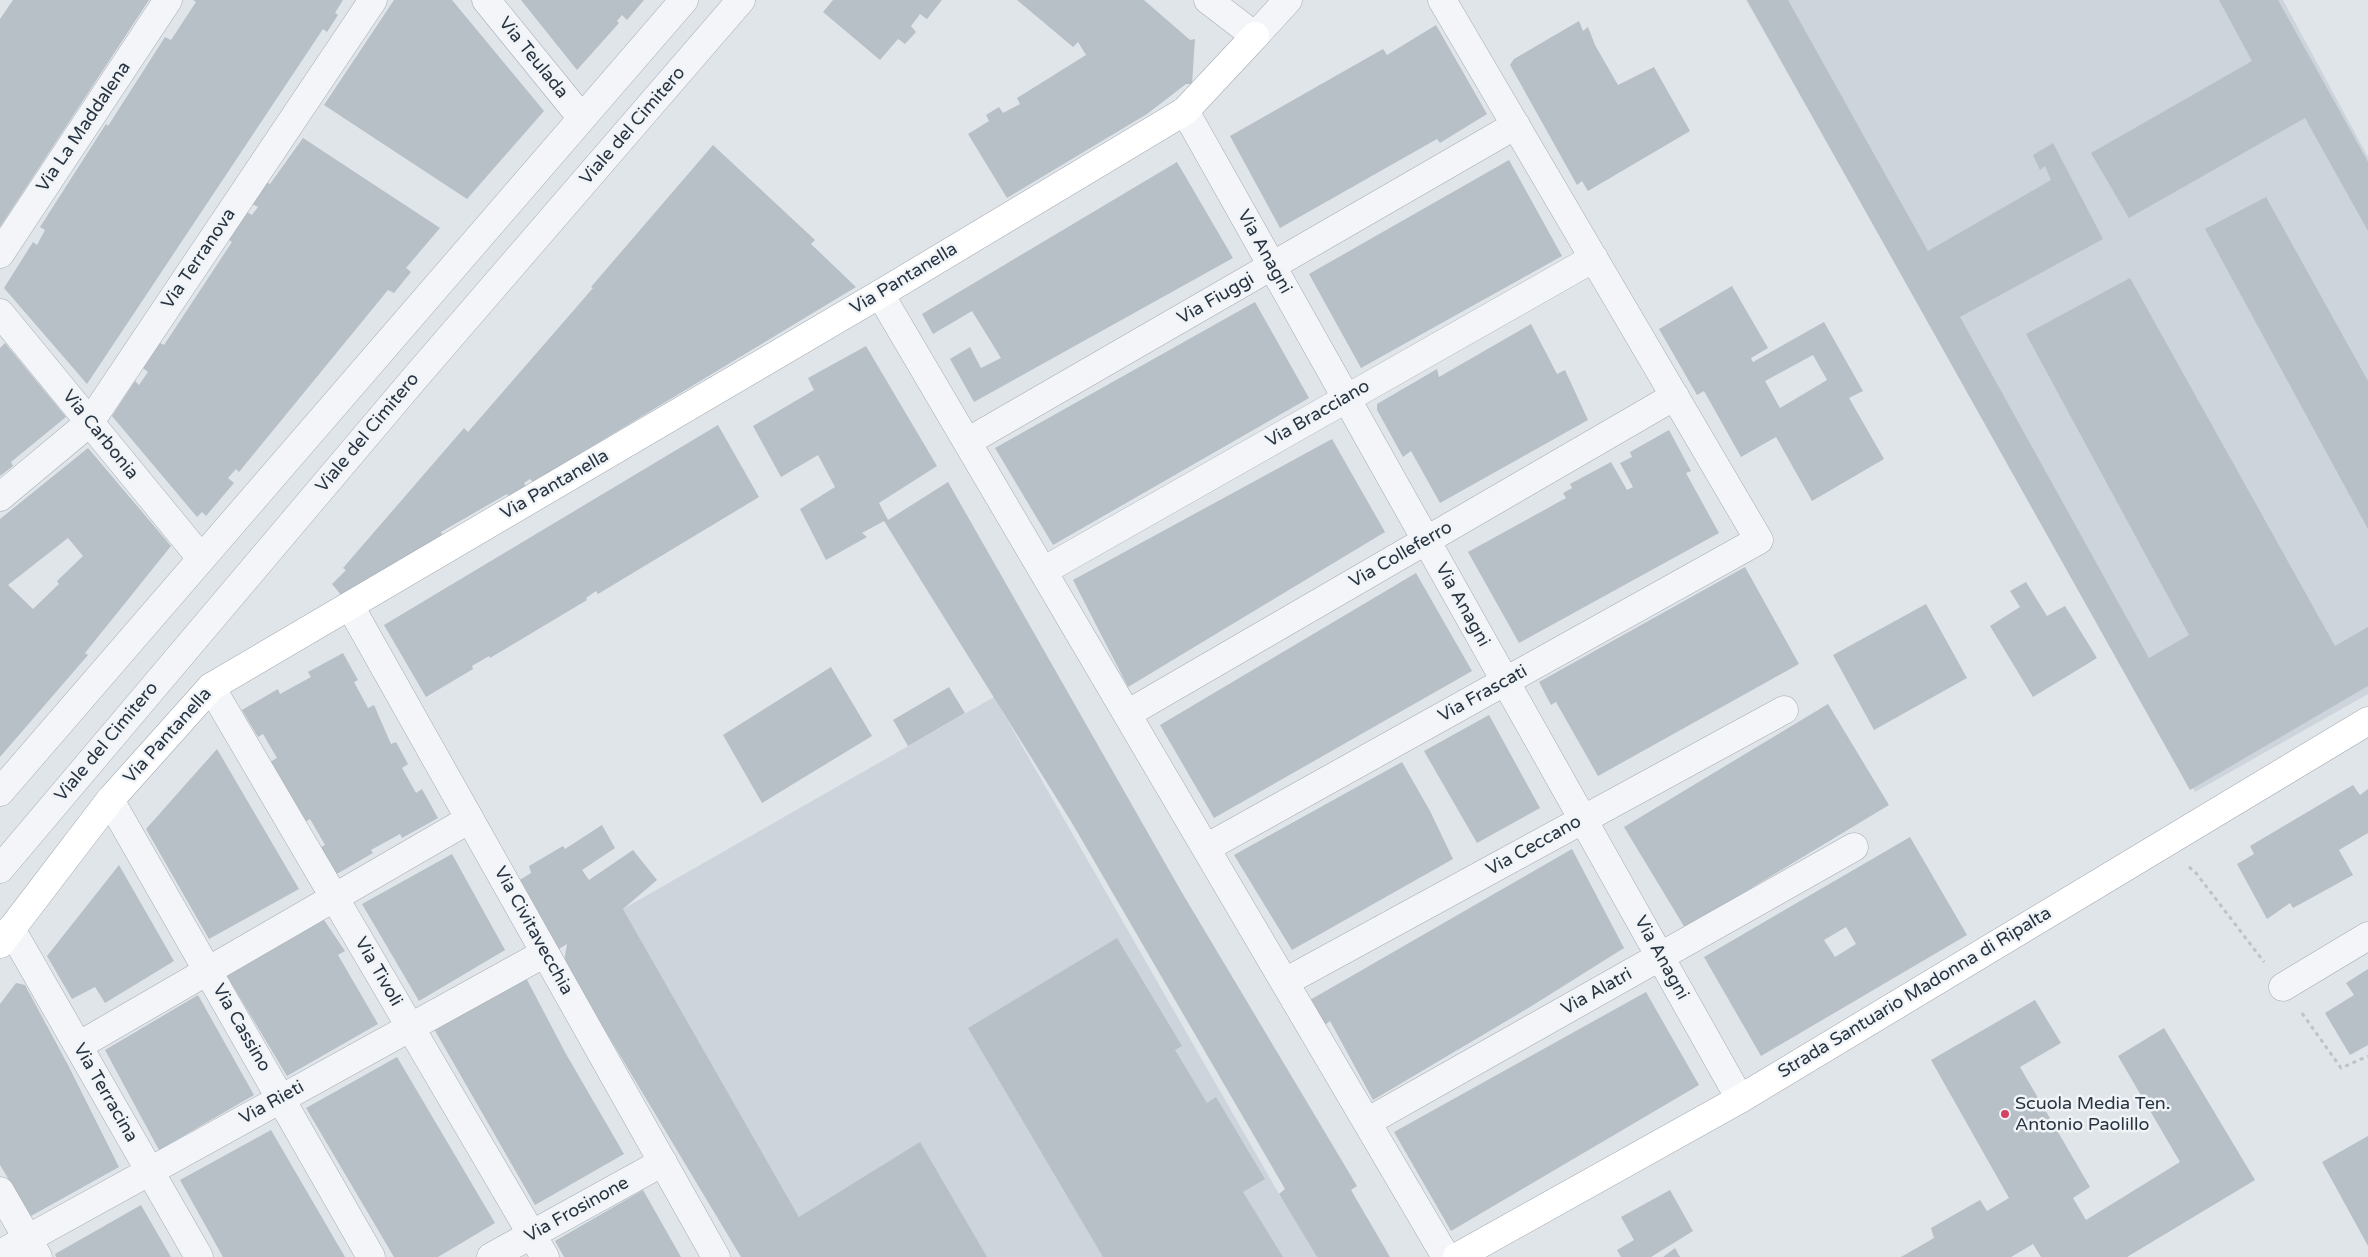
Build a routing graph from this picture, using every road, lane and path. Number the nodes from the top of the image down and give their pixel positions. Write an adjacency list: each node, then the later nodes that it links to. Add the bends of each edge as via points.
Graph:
1 (168, 0): 13 (street, Via La Maddalena)
2 (373, 0): 20 (street, Via Terranova)
3 (486, 0): 11 (street, Via Teulada)
4 (684, 0): 11 (street)
5 (741, 0): 38 (street, Viale del Cimitero, via 420,372)
6 (1208, 0): 9 (street)
7 (1288, 0): 9 (street)
8 (1442, 0): 12 (street)
9 (1255, 36): 10 (street, Via Pantanella)
10 (1185, 111): 15 (street, Via Anagni); 16 (street, Via Pantanella)
11 (581, 117): 24 (street)
12 (1516, 125): 14 (street); 15 (street, Via Fiuggi)
13 (0, 254)
14 (1594, 258): 18 (street); 19 (street, Via Bracciano)
15 (1272, 266): 19 (street, Via Anagni); 21 (street, Via Fiuggi)
16 (880, 294): 21 (street); 26 (street, Via Pantanella)
17 (2, 318): 20 (street, Via Carbonia)
18 (1675, 396): 23 (street, Via Colleferro); 27 (street, Via Frascati, via 1759,540)
19 (1347, 398): 23 (street, Via Anagni); 25 (street, Via Bracciano)
20 (90, 422): 22 (street, Via Terranova); 24 (street, Via Carbonia)
21 (967, 442): 25 (street)
22 (0, 496)
23 (1426, 541): 27 (street, Via Anagni); 30 (street, Via Colleferro)
24 (201, 558): 32 (street)
25 (1043, 571): 30 (street)
26 (350, 606): 28 (street, Via Pantanella); 34 (street, Via Civitavecchia)
27 (1505, 682): 35 (street, Via Anagni); 37 (street, Via Frascati)
28 (211, 687): 33 (street, Via Pantanella); 39 (street, Via Tivoli)
29 (1784, 710): 35 (street, Via Ceccano)
30 (1127, 714): 37 (street)
31 (2368, 721): 50 (street, Strada Santuario Madonna di Ripalta)
32 (0, 792)
33 (110, 800): 40 (street, Via Pantanella); 44 (street, Via Cassino)
34 (470, 819): 39 (street); 42 (street, Via Civitavecchia)
35 (1583, 819): 43 (street, Via Anagni); 45 (street, Via Ceccano)
36 (1854, 847): 43 (street, Via Alatri)
37 (1206, 848): 45 (street)
38 (0, 869)
39 (334, 897): 44 (street); 47 (street, Via Tivoli)
40 (5, 936): 48 (street, Via Terracina)
41 (2368, 936): 46 (street)
42 (545, 953): 47 (street, Via Rieti); 52 (street, Via Civitavecchia)
43 (1660, 956): 50 (street, Via Anagni); 51 (street, Via Alatri)
44 (208, 971): 48 (street); 49 (street, Via Cassino)
45 (1284, 982): 51 (street)
46 (2283, 987)
47 (411, 1027): 49 (street, Via Rieti); 55 (street, Via Tivoli)
48 (78, 1046): 53 (street, Via Terracina)
49 (281, 1098): 53 (street, Via Rieti); 59 (street, Via Cassino)
50 (1740, 1099): 63 (street, Strada Santuario Madonna di Ripalta)
51 (1367, 1122): 62 (street)
52 (663, 1162): 55 (street, Via Frosinone); 61 (street, Via Civitavecchia)
53 (150, 1171): 56 (street, Via Rieti); 58 (street, Via Terracina)
54 (0, 1191): 56 (street)
55 (539, 1246): 60 (street, Via Frosinone)
56 (33, 1248): 57 (street, Via Rieti)
57 (0, 1254)
58 (199, 1257)
59 (371, 1257)
60 (491, 1257)
61 (716, 1257)
62 (1446, 1257)
63 (1457, 1257)

